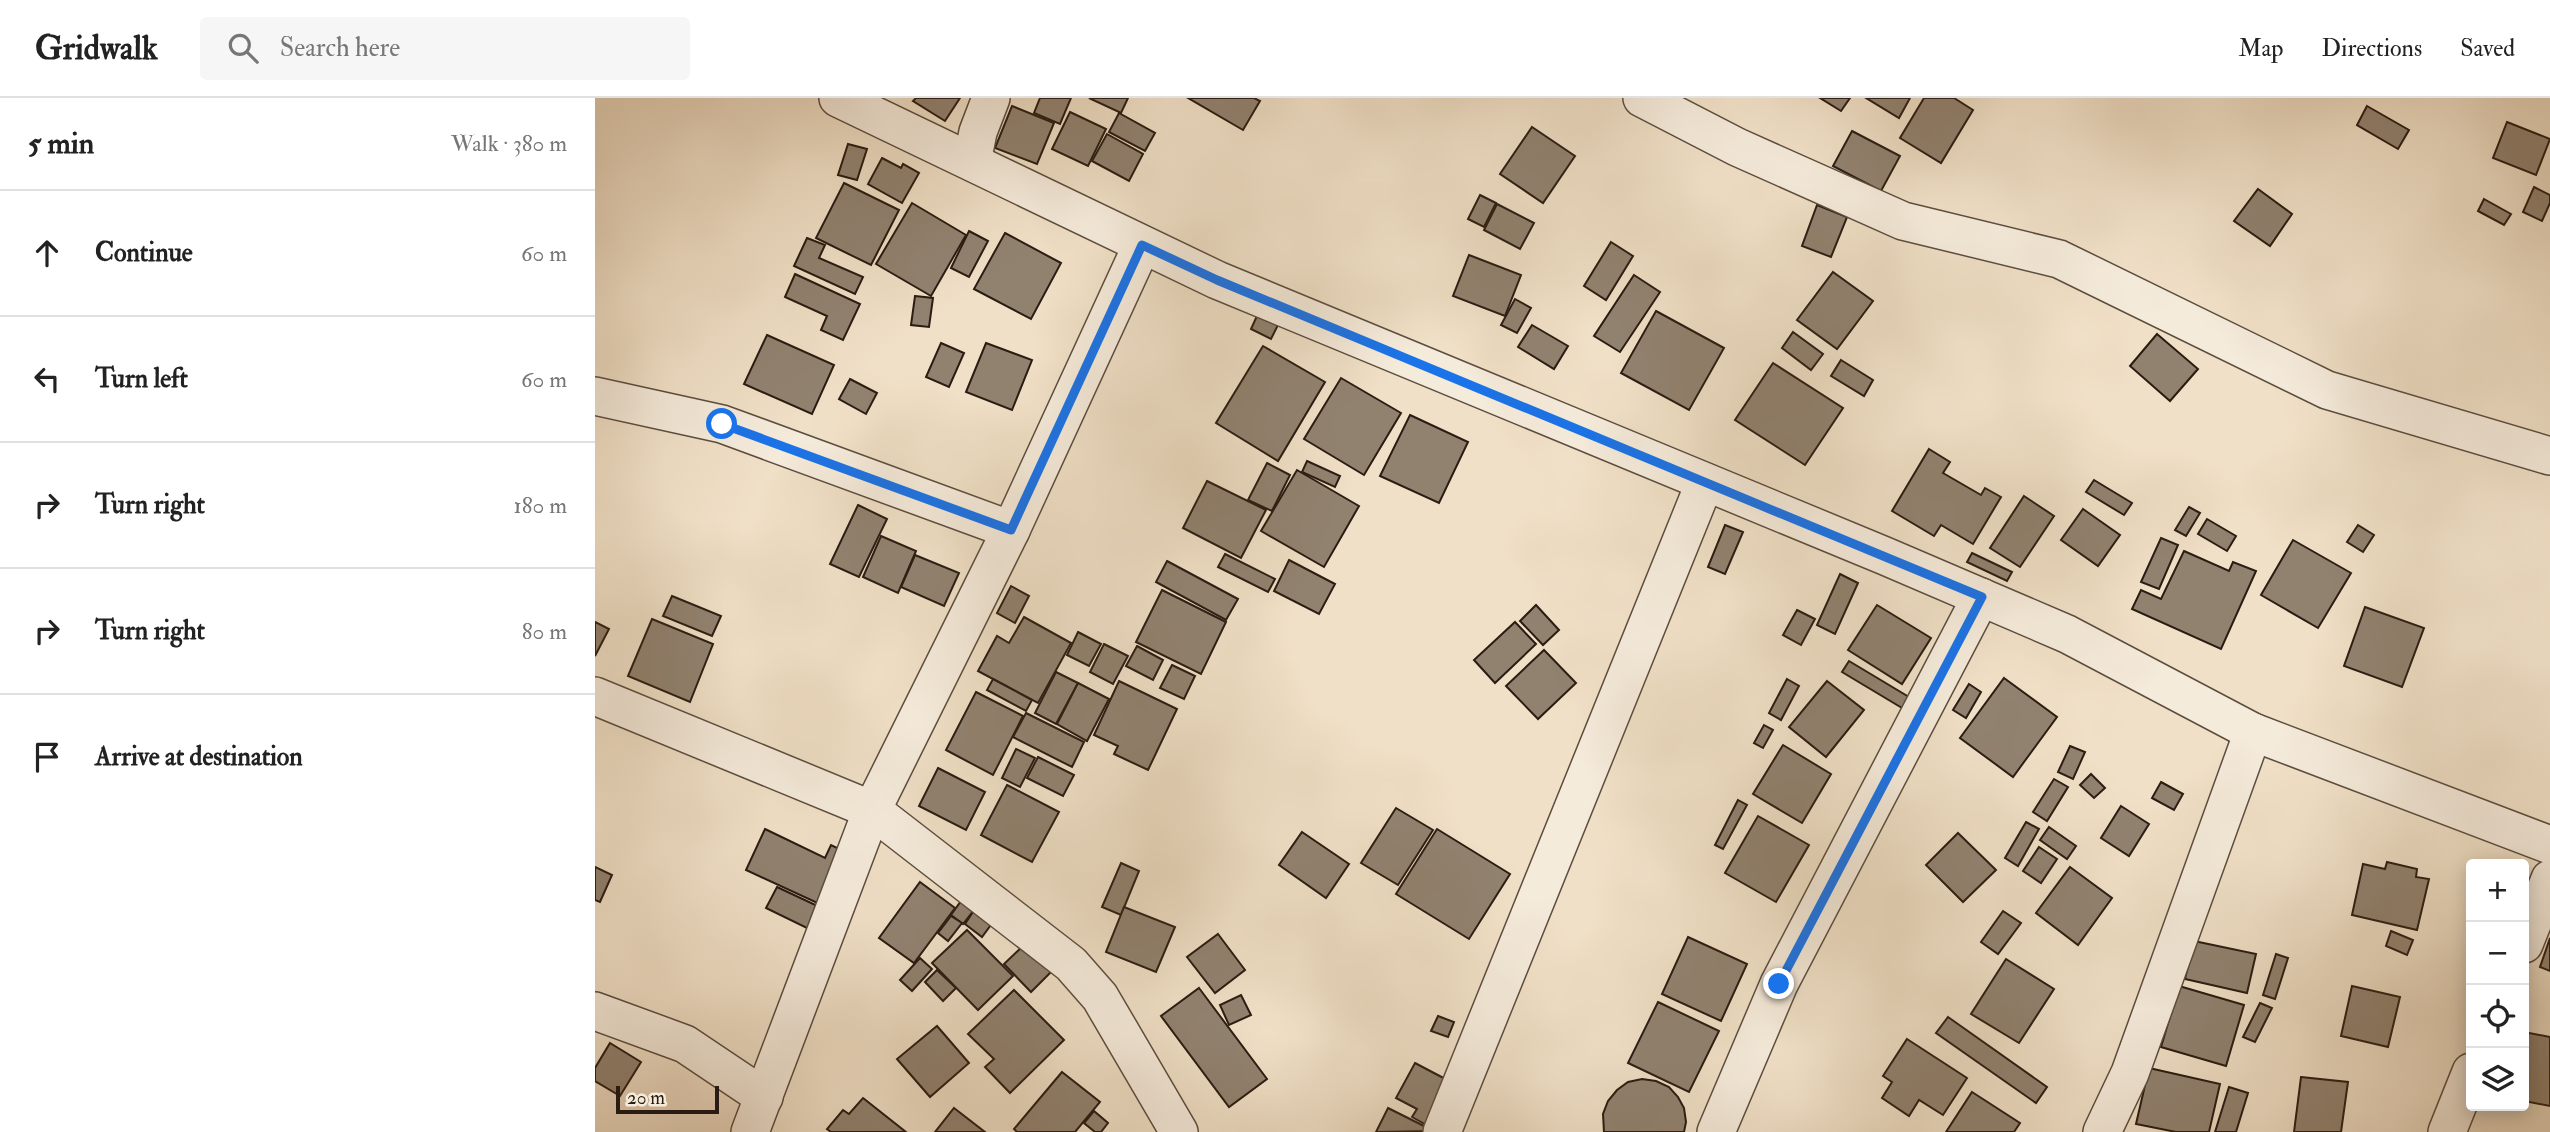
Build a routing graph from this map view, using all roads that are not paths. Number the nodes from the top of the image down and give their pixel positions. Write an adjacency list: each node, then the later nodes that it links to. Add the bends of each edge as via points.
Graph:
1 (838, 98): 4 (street)
2 (991, 98): 4 (street)
3 (1642, 98): 7 (street, via 1737,147 1903,221 2059,259 2327,390)
4 (972, 162): 5 (street)
5 (1142, 245): 8 (street); 9 (street)
6 (595, 396): 9 (street, via 722,424)
7 (2550, 456)
8 (1705, 482): 10 (street); 22 (street)
9 (1011, 530): 13 (street)
10 (1982, 597): 12 (street, via 2067,634); 23 (street, via 1779,984)
11 (595, 696): 13 (street)
12 (2253, 732): 14 (street); 24 (street, via 2130,1073)
13 (872, 810): 19 (street); 21 (street, via 1071,964 1100,998)
14 (2550, 845)
15 (2550, 879): 16 (street)
16 (2529, 932)
17 (595, 1012): 19 (street, via 685,1044)
18 (2466, 1084): 25 (street)
19 (764, 1097): 20 (street)
20 (750, 1132)
21 (1179, 1132)
22 (1442, 1132)
23 (1716, 1132)
24 (2102, 1132)
25 (2447, 1132)

